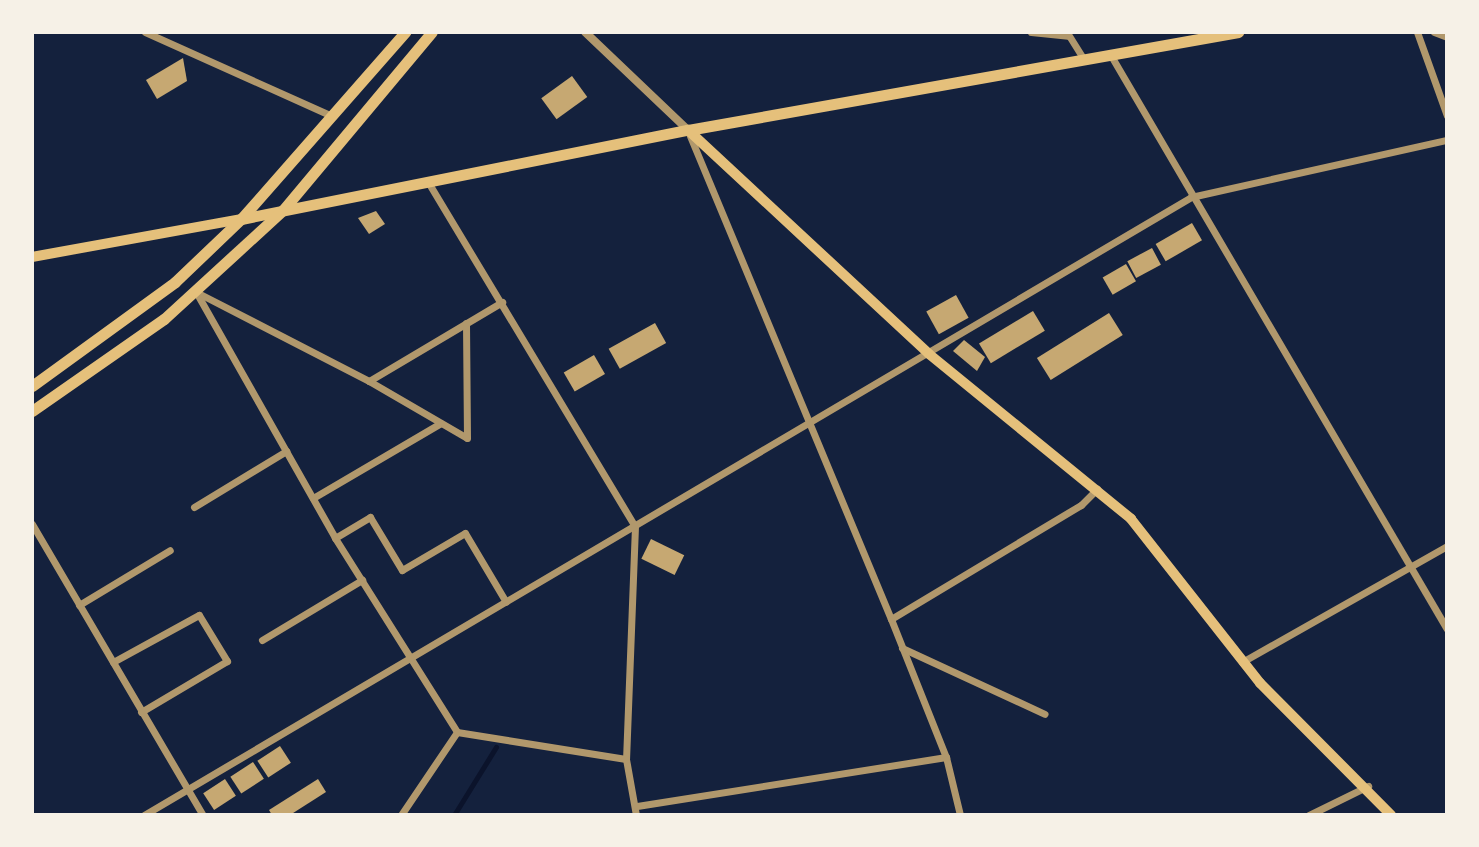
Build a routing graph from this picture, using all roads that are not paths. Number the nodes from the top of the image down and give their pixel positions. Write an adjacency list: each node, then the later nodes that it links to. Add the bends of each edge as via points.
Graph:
1 (145, 32): 13 (street)
2 (405, 32): 13 (main road)
3 (432, 32): 19 (main road)
4 (585, 32): 15 (street)
5 (1031, 32): 9 (street)
6 (1238, 32): 11 (main road)
7 (1417, 32): 14 (street)
8 (1434, 32): 10 (street)
9 (1068, 34): 12 (street)
10 (1447, 37)
11 (1110, 54): 12 (main road); 18 (street)
12 (1083, 58): 15 (main road)
13 (334, 116): 20 (main road)
14 (1447, 116)
15 (688, 130): 17 (main road); 25 (main road); 29 (street)
16 (1447, 140): 18 (street)
17 (428, 182): 19 (main road); 23 (street)
18 (1191, 197): 25 (street); 40 (street)
19 (283, 210): 20 (main road); 22 (main road)
20 (241, 219): 21 (main road); 27 (main road, via 175,282)
21 (32, 257)
22 (196, 292): 26 (street); 28 (main road, via 118,355); 31 (street)
23 (502, 302): 24 (street); 36 (street)
24 (466, 323): 26 (street); 30 (street, via 467,438)
25 (929, 354): 29 (street); 32 (main road)
26 (369, 381): 30 (street)
27 (32, 386)
28 (32, 411)
29 (809, 422): 36 (street); 44 (street)
30 (441, 423): 33 (street)
31 (286, 451): 33 (street); 34 (street)
32 (1097, 489): 44 (street, via 1081,505); 50 (main road, via 1158,549)
33 (313, 498): 37 (street)
34 (194, 507)
35 (32, 524): 43 (street)
36 (635, 526): 42 (street); 55 (street)
37 (335, 538): 41 (street); 42 (street, via 370,517 402,570 465,533)
38 (1447, 546): 40 (street)
39 (170, 550): 43 (street)
40 (1410, 568): 45 (street); 50 (street)
41 (362, 580): 46 (street); 48 (street)
42 (506, 602): 48 (street)
43 (79, 605): 49 (street)
44 (891, 619): 47 (street)
45 (1447, 629)
46 (262, 640)
47 (902, 648): 52 (street); 54 (street)
48 (410, 658): 53 (street); 57 (street)
49 (113, 662): 51 (street); 51 (street, via 199,615 227,661)
50 (1242, 662): 56 (main road)
51 (141, 712): 57 (street)
52 (1045, 714)
53 (457, 732): 55 (street); 61 (street)
54 (946, 757): 58 (street); 62 (street)
55 (626, 759): 58 (street)
56 (1368, 786): 63 (street); 64 (main road)
57 (187, 790): 59 (street); 60 (street)
58 (637, 810)
59 (144, 815)
60 (203, 815)
61 (401, 815)
62 (960, 815)
63 (1309, 815)
64 (1391, 815)

